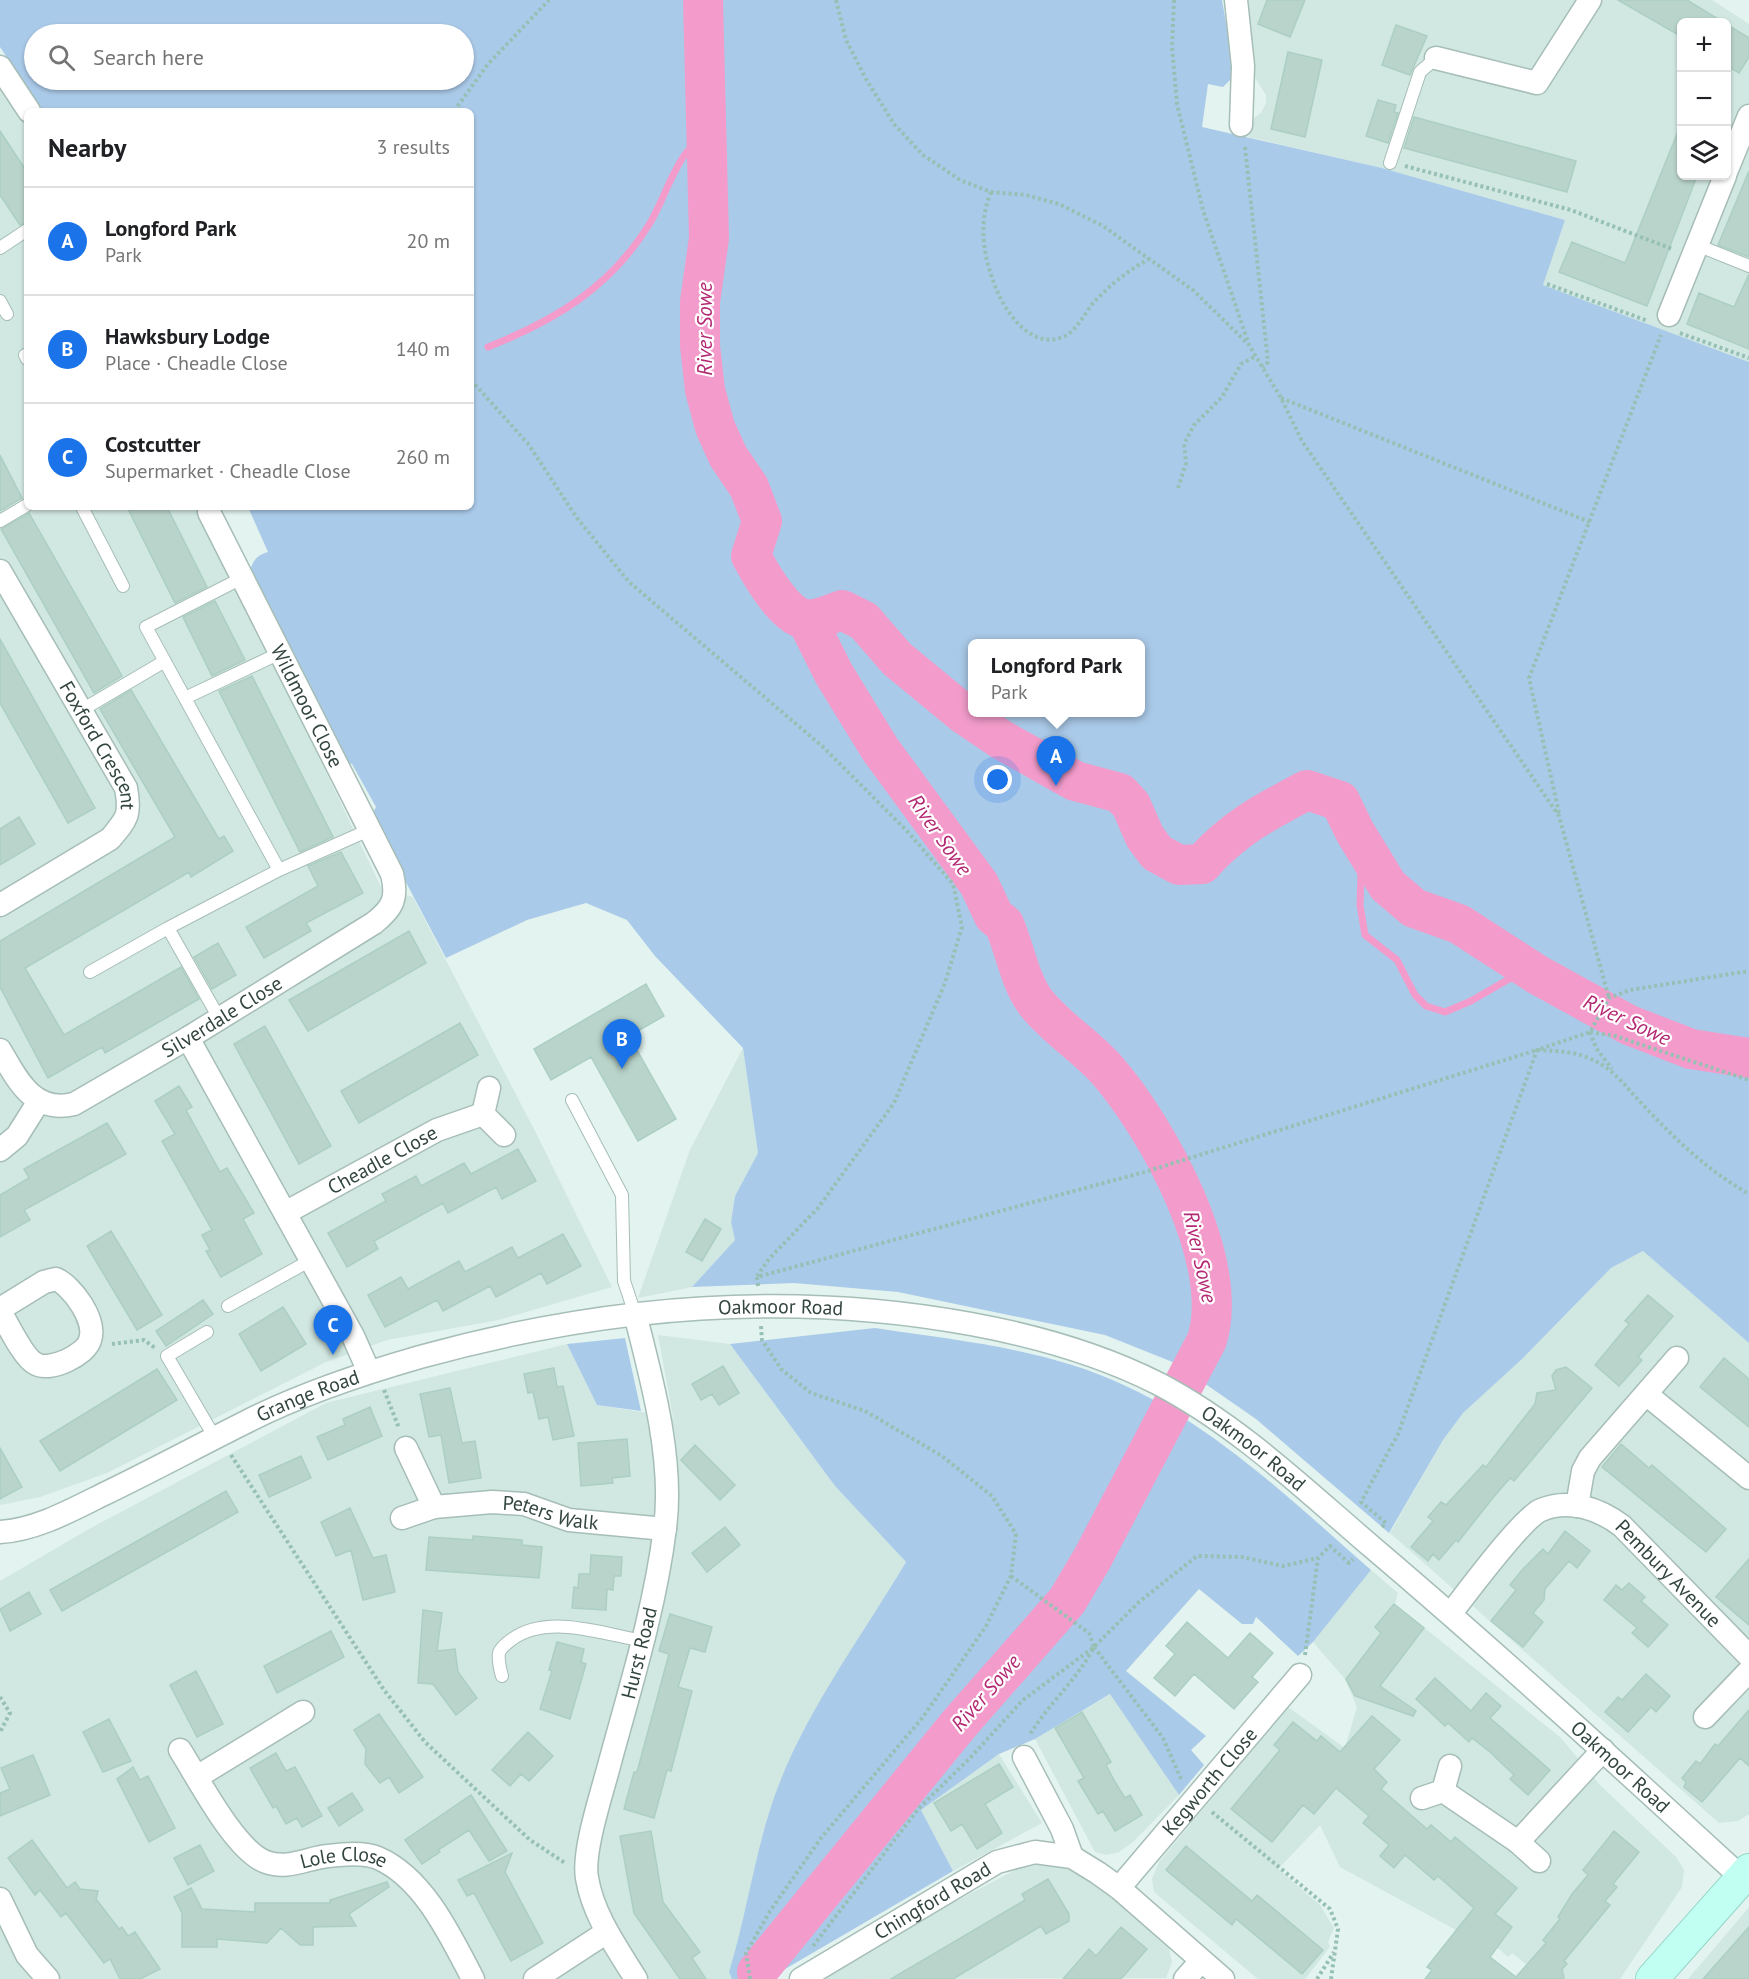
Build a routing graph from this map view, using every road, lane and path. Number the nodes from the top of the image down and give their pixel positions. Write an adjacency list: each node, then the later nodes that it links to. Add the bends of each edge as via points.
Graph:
1 (549, 0): 8 (path)
2 (836, 0): 17 (path, via 846,40 894,124 923,154 960,180)
3 (1174, 0): 27 (path, via 1172,47 1177,104 1203,210)
4 (1236, 0): 13 (street, via 1243,66)
5 (1590, 0): 6 (street, via 1537,83)
6 (1436, 58): 15 (lane, via 1420,72)
7 (0, 67): 10 (street)
8 (474, 83)
9 (469, 90): 11 (path)
10 (27, 108)
11 (456, 108)
12 (1749, 116): 14 (street)
13 (1241, 125): 30 (path, via 1268,362)
14 (1731, 161)
15 (1390, 163): 20 (path, via 1571,210)
16 (1724, 180): 20 (street)
17 (991, 192): 21 (path, via 1026,195 1059,204 1103,226); 21 (path, via 985,213 985,257 1007,310 1037,338 1065,336 1098,298)
18 (24, 232): 19 (lane)
19 (0, 248)
20 (1695, 251): 22 (lane); 26 (street)
21 (1149, 259): 27 (path, via 1194,291)
22 (1749, 266)
23 (1547, 284): 26 (path)
24 (0, 301): 25 (lane)
25 (7, 314)
26 (1667, 321): 29 (path); 38 (path)
27 (1249, 345): 28 (path)
28 (1256, 356): 30 (path); 33 (path, via 1241,364 1221,396 1194,425 1184,444 1186,463)
29 (1749, 358)
30 (1263, 368): 32 (path)
31 (474, 383): 71 (path, via 529,445 577,518 629,582 822,746 907,831 953,884 962,927 945,983 894,1103 818,1208)
32 (1281, 398): 38 (path); 46 (path, via 1302,441)
33 (1178, 488)
34 (24, 507): 37 (lane)
35 (84, 510): 41 (lane)
36 (209, 512): 40 (street, Wildmoor Close)
37 (0, 521)
38 (1590, 522): 46 (path, via 1529,678)
39 (0, 571): 45 (street, Foxford Crescent)
40 (242, 578): 42 (street, Wildmoor Close); 43 (lane, via 146,627)
41 (123, 586)
42 (280, 653): 44 (lane); 47 (street, Wildmoor Close)
43 (165, 662): 44 (lane); 45 (lane)
44 (185, 698): 48 (lane)
45 (80, 711): 50 (street, Foxford Crescent, via 126,788 130,809 110,839)
46 (1559, 816): 54 (path)
47 (369, 830): 48 (lane); 49 (street, Wildmoor Close, via 392,874)
48 (279, 870): 51 (lane)
49 (394, 903): 55 (street, Silverdale Close, via 374,923)
50 (0, 905)
51 (168, 928): 53 (lane); 55 (lane)
52 (1749, 971): 54 (path, via 1630,990)
53 (90, 972)
54 (1609, 998): 56 (path)
55 (219, 1018): 57 (street, Silverdale Close)
56 (1590, 1032): 59 (path); 60 (path, via 1596,1048); 61 (path, via 1616,1036)
57 (188, 1038): 64 (street, Silverdale Close, via 74,1104 62,1106); 69 (street)
58 (0, 1050): 64 (street, via 22,1087)
59 (1537, 1050): 60 (path, via 1590,1058); 71 (path, via 1148,1171); 90 (path, via 1398,1434 1361,1502 1386,1522)
60 (1614, 1072): 68 (path, via 1719,1178)
61 (1749, 1080)
62 (489, 1088): 65 (street)
63 (572, 1100): 75 (lane, via 622,1195 624,1281)
64 (39, 1101): 67 (street, via 17,1136)
65 (483, 1114): 66 (street); 69 (street, Cheadle Close, via 437,1130)
66 (504, 1135)
67 (0, 1150)
68 (1749, 1194)
69 (285, 1213): 70 (street)
70 (311, 1260): 72 (lane); 80 (street)
71 (757, 1277): 73 (path)
72 (228, 1306)
73 (760, 1306): 75 (street, Oakmoor Road); 90 (street, Oakmoor Road, via 884,1311 1009,1331 1098,1357 1193,1403 1261,1453); 92 (path, via 762,1340 782,1370 811,1393 865,1411 942,1456 992,1496 1016,1534)
74 (0, 1310): 77 (street, via 35,1364 49,1367 68,1360); 77 (street, via 44,1282 56,1279 66,1284 89,1320)
75 (635, 1314): 80 (street, Grange Road, via 493,1339); 88 (street, Hurst Road, via 664,1455 668,1494)
76 (207, 1332): 78 (lane)
77 (91, 1339): 78 (path, via 122,1345 144,1340)
78 (167, 1356): 82 (lane)
79 (1677, 1358): 81 (street)
80 (373, 1371): 82 (street, Grange Road, via 250,1419); 83 (path)
81 (1646, 1394): 84 (street); 85 (street, via 1590,1458 1583,1471)
82 (222, 1445): 89 (street, Grange Road, via 66,1512 14,1531); 114 (path, via 384,1690 425,1742 530,1840)
83 (406, 1448): 86 (street)
84 (1749, 1478)
85 (1577, 1506): 93 (street, Pembury Avenue, via 1539,1510); 96 (street, Pembury Avenue, via 1608,1515 1622,1526)
86 (434, 1507): 87 (street, Peters Walk); 88 (street, Peters Walk, via 492,1502 524,1504 568,1520)
87 (402, 1518)
88 (665, 1529): 94 (street, Hurst Road)
89 (0, 1532)
90 (1367, 1543): 91 (path, via 1349,1563 1330,1546); 93 (street, Oakmoor Road)
91 (1318, 1558): 95 (path, via 1283,1566 1242,1557 1197,1556 1139,1602); 98 (path)
92 (1011, 1576): 95 (path, via 1089,1633); 125 (path, via 986,1626 923,1718 821,1838 770,1911 746,1953)
93 (1451, 1613): 105 (street, Oakmoor Road)
94 (643, 1641): 99 (lane, via 567,1627 539,1628 514,1637 502,1647 498,1656); 114 (street, Hurst Road, via 592,1830)
95 (1094, 1647): 106 (path, via 1029,1735); 109 (path, via 1162,1738 1181,1780); 120 (path, via 1023,1700 919,1808 813,1944)
96 (1749, 1656)
97 (1749, 1671): 102 (street)
98 (1300, 1675): 109 (street, Kegworth Close)
99 (502, 1676)
100 (0, 1697): 103 (path, via 10,1713)
101 (303, 1712): 108 (street)
102 (1705, 1717)
103 (0, 1732)
104 (180, 1750): 108 (street, Lole Close)
105 (1603, 1750): 110 (street); 113 (street, Oakmoor Road)
106 (1024, 1757): 111 (street, via 1062,1829)
107 (1450, 1766): 110 (street, via 1432,1794)
108 (197, 1776): 122 (street, Lole Close, via 241,1844 266,1862 296,1865 350,1854 377,1858 406,1876 430,1905)
109 (1197, 1797): 115 (street, Kegworth Close); 118 (path, via 1330,1909 1338,1929)
110 (1518, 1842): 112 (street)
111 (1072, 1857): 115 (street, Chingford Road); 120 (street, Chingford Road, via 1035,1852 997,1862)
112 (1539, 1861)
113 (1746, 1874): 130 (main road)
114 (586, 1876): 117 (street, Hurst Road)
115 (1119, 1888): 119 (street, Chingford Road)
116 (0, 1899): 121 (street, via 27,1955)
117 (607, 1932): 123 (street); 124 (street, Hurst Road)
118 (1336, 1950): 128 (path); 129 (path)
119 (1202, 1961): 126 (street); 127 (street, Chingford Road)
120 (808, 1975)
121 (48, 1979)
122 (473, 1979)
123 (535, 1979)
124 (636, 1979)
125 (750, 1979)
126 (1185, 1979)
127 (1223, 1979)
128 (1317, 1979)
129 (1331, 1979)
130 (1652, 1979)

